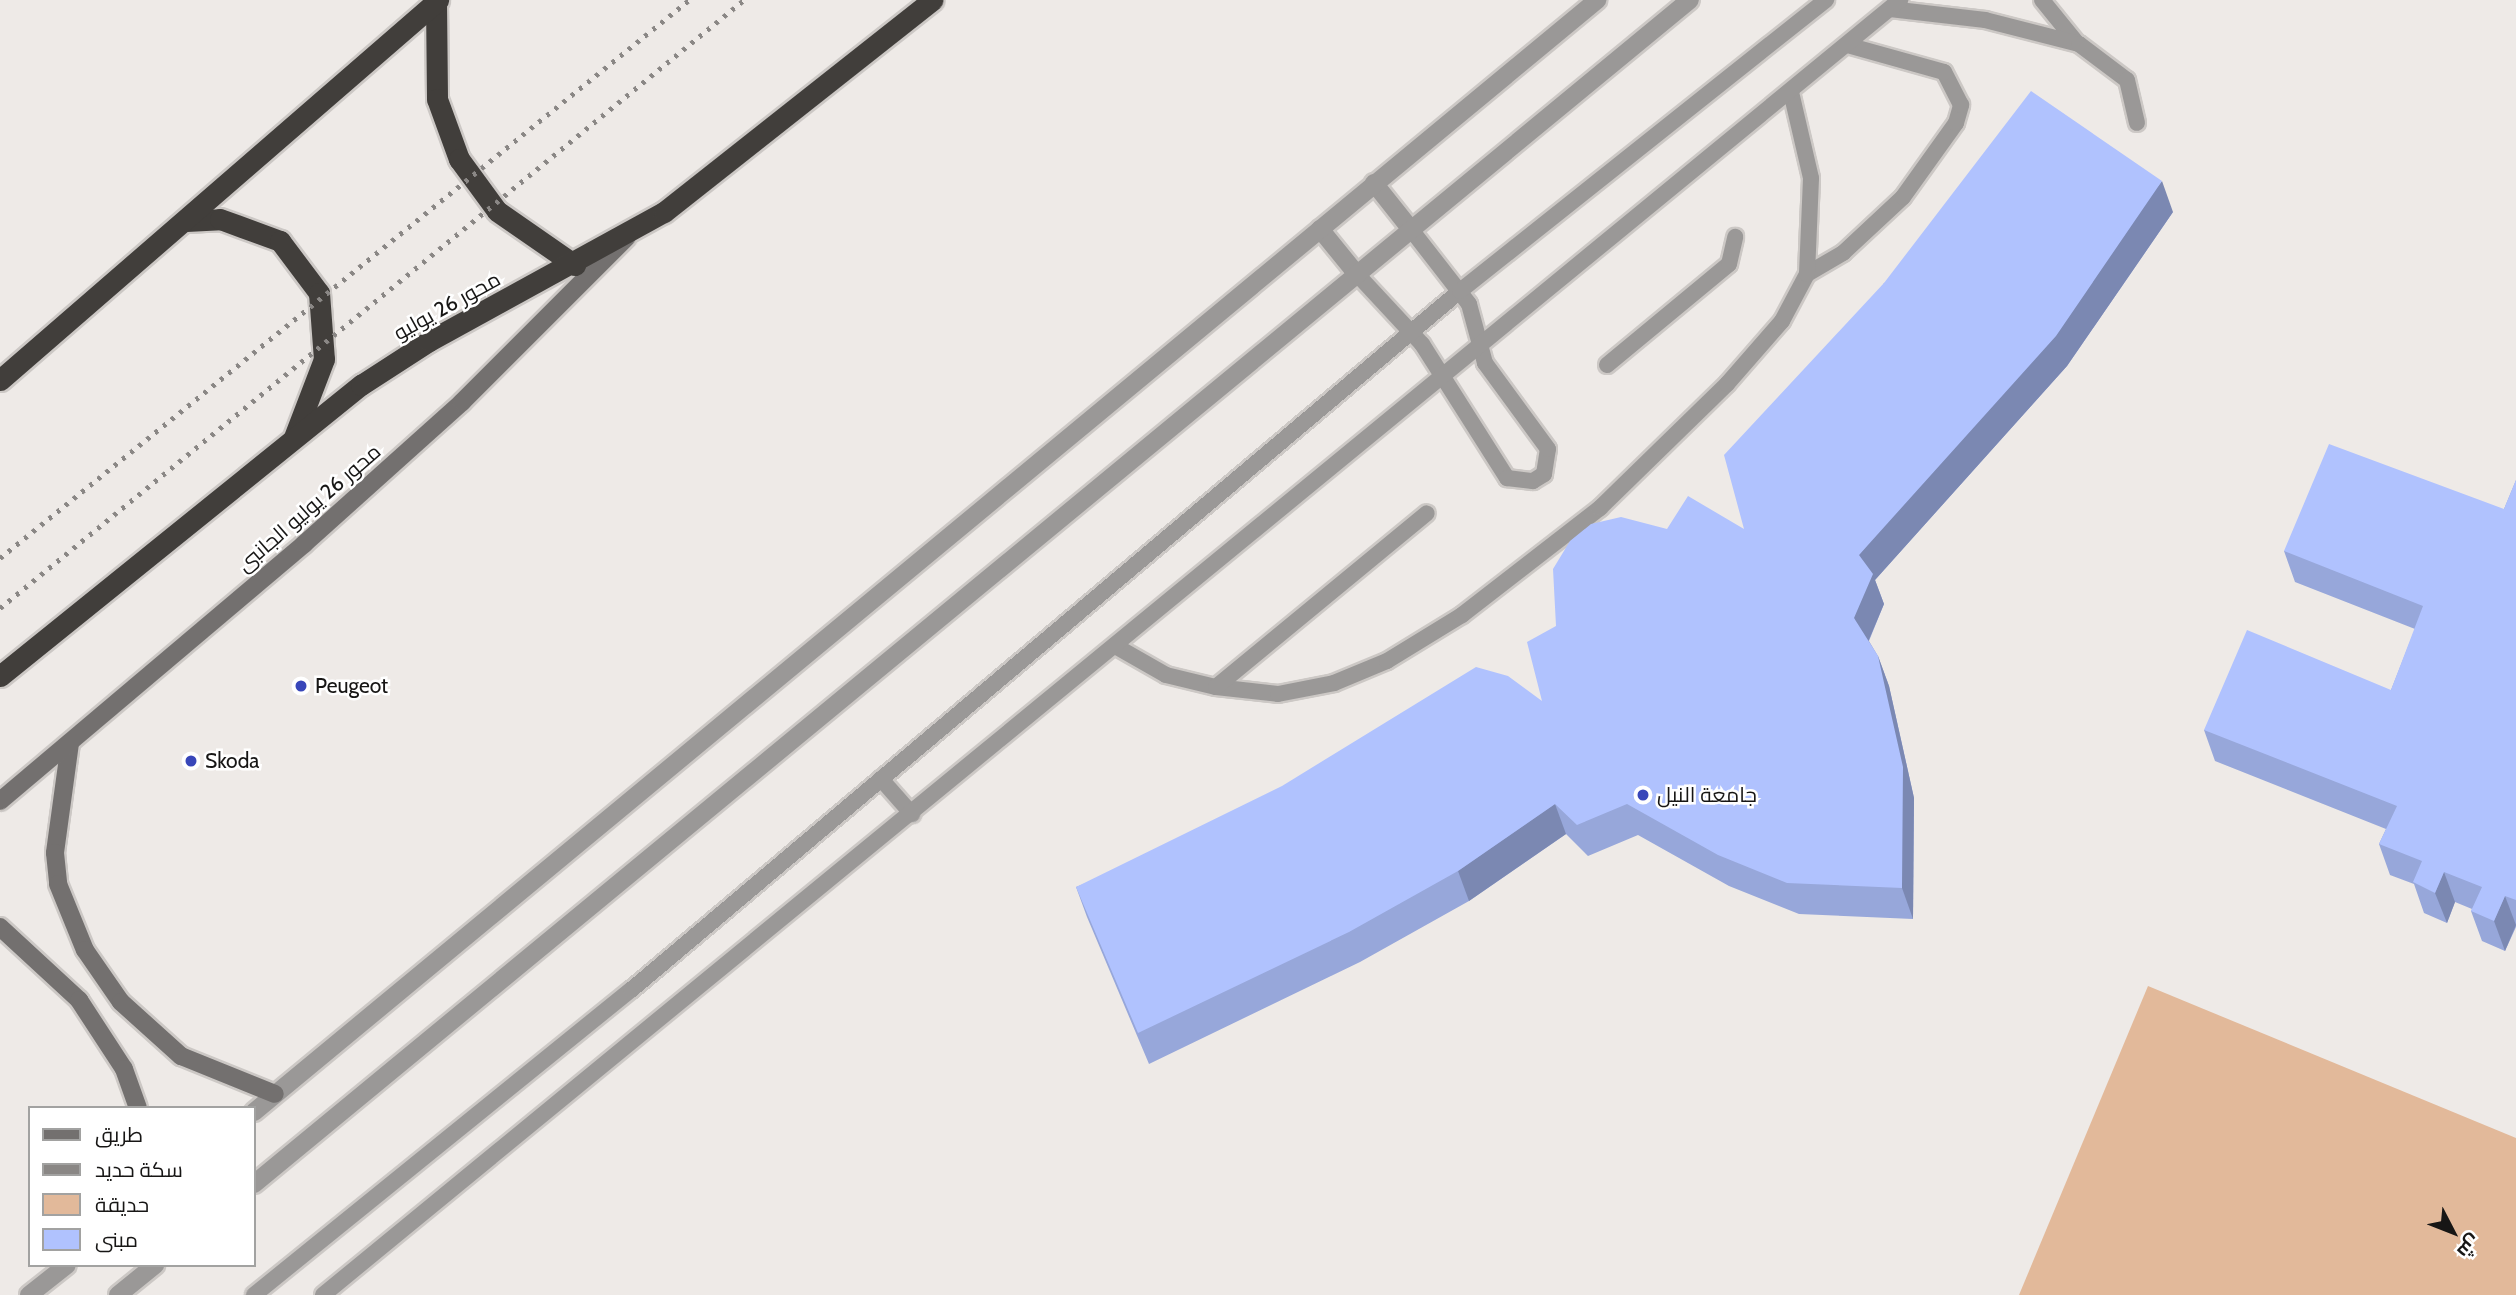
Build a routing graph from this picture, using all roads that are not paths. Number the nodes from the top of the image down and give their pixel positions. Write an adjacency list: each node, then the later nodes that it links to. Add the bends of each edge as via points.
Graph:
1 (932, 0): 16 (highway, محور 26 يوليو, via 738,158)
2 (1597, 0): 12 (street)
3 (1690, 0): 14 (street)
4 (1826, 0): 21 (lane)
5 (2042, 0): 8 (lane)
6 (437, 1): 13 (highway); 18 (highway, via 437,99 460,159 496,211)
7 (1895, 4): 8 (lane); 9 (lane)
8 (2079, 44): 11 (lane, via 2127,80)
9 (1847, 45): 10 (lane); 20 (lane, via 1944,72 1961,105 1956,123 1903,197 1843,253)
10 (1791, 92): 20 (lane, via 1811,178); 23 (lane)
11 (2137, 123)
12 (1374, 183): 14 (street); 15 (street)
13 (186, 221): 25 (highway); 27 (highway, via 220,219 280,241 319,293 324,359)
14 (1409, 227): 19 (street); 21 (lane)
15 (1320, 229): 19 (street); 37 (street)
16 (632, 232): 18 (highway, محور 26 يوليو); 32 (main road, محور 26 يوليو الجانبى, via 442,420)
17 (1735, 237): 24 (lane, via 1729,264)
18 (575, 265): 27 (highway, محور 26 يوليو, via 429,341)
19 (1354, 272): 22 (lane); 40 (street)
20 (1807, 274): 31 (lane, via 1782,321 1666,448 1462,615 1387,661 1334,683 1278,694)
21 (1460, 291): 22 (lane); 23 (lane)
22 (1411, 332): 26 (lane); 33 (lane)
23 (1480, 348): 26 (lane); 26 (lane, via 1548,449 1544,474 1533,481 1507,478)
24 (1607, 365)
25 (0, 380)
26 (1442, 380): 29 (lane)
27 (293, 439): 30 (highway, محور 26 يوليو)
28 (1427, 513): 31 (lane)
29 (1116, 647): 31 (lane, via 1166,675); 35 (lane)
30 (0, 676)
31 (1216, 687)
32 (70, 743): 34 (main road, محور 26 يوليو الجانبى); 37 (main road, via 55,853 58,884 85,950 121,1002 181,1056)
33 (881, 779): 35 (lane); 45 (lane)
34 (0, 801)
35 (912, 814): 46 (lane)
36 (0, 928): 38 (main road, via 79,1000 124,1069)
37 (275, 1094): 39 (street)
38 (137, 1106)
39 (256, 1110)
40 (256, 1182)
41 (64, 1267): 43 (street)
42 (153, 1267): 44 (street)
43 (29, 1295)
44 (118, 1295)
45 (254, 1295)
46 (323, 1295)

